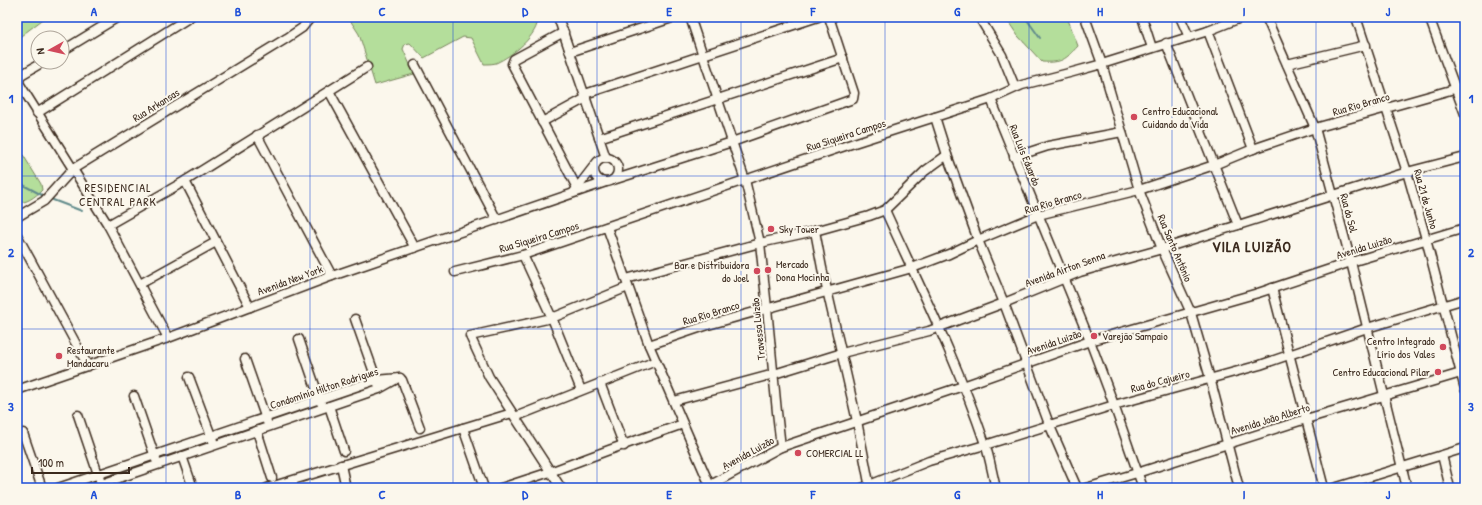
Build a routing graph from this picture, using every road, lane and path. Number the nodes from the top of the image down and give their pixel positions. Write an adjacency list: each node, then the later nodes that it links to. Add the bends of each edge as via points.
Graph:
1 (118, 17): 21 (street)
2 (190, 17): 40 (street)
3 (311, 17): 57 (street, Rua Arkansas, via 302,28 287,38)
4 (558, 17): 18 (street)
5 (675, 17): 24 (street)
6 (690, 17): 25 (street, Travessa Luizão)
7 (818, 17): 25 (street)
8 (829, 17): 26 (street)
9 (979, 17): 33 (street, via 1002,56)
10 (1086, 17): 27 (street, Rua Santo Antônio)
11 (1142, 17): 23 (street)
12 (1180, 17): 19 (street)
13 (1242, 17): 17 (street, Rua Siqueira Campos)
14 (1266, 17): 28 (street, Rua do Sol)
15 (1356, 17): 22 (street, Rua 21 de Junho)
16 (1429, 17): 34 (street)
17 (1208, 30): 19 (street, Rua Siqueira Campos); 49 (street)
18 (564, 32): 24 (street); 43 (street, via 512,62)
19 (1189, 37): 20 (street, Rua Siqueira Campos)
20 (1166, 43): 23 (street, Rua Siqueira Campos); 54 (street)
21 (70, 45)
22 (1366, 45): 28 (street); 39 (street, Rua 21 de Junho)
23 (1152, 48): 27 (street, Rua Siqueira Campos)
24 (570, 52): 36 (street)
25 (703, 55): 36 (street); 37 (street, Travessa Luizão)
26 (843, 58): 37 (street); 48 (street, Avenida New York, via 854,93 849,101)
27 (1102, 64): 33 (street, Rua Siqueira Campos); 45 (street, Rua Santo Antônio)
28 (1287, 64): 44 (street, Rua do Sol)
29 (415, 66): 69 (street)
30 (367, 67): 35 (street)
31 (30, 70): 40 (street, via 21,75 19,83)
32 (1465, 86): 34 (street, Rua Rio Branco)
33 (1015, 87): 38 (street, Rua Siqueira Campos)
34 (1456, 89): 39 (street, Rua Rio Branco); 41 (street)
35 (329, 91): 46 (street); 80 (street)
36 (585, 96): 43 (street); 47 (street)
37 (717, 99): 47 (street); 48 (street, Travessa Luizão)
38 (990, 99): 42 (street, Rua Siqueira Campos); 51 (street, Rua Luís Eduardo)
39 (1387, 108): 44 (street, Rua Rio Branco); 58 (street, Rua 21 de Junho)
40 (37, 113): 57 (street)
41 (1465, 114)
42 (935, 117): 50 (street); 60 (street, Rua Siqueira Campos)
43 (542, 122): 64 (street)
44 (1315, 128): 49 (street, Rua Rio Branco); 65 (street, Rua do Sol)
45 (1122, 132): 51 (street, via 1048,146); 63 (street, Rua Santo Antônio)
46 (257, 135): 61 (street); 86 (street)
47 (599, 138): 53 (street)
48 (732, 142): 59 (street, Avenida New York); 60 (street, Travessa Luizão)
49 (1252, 149): 54 (street, Rua Rio Branco)
50 (947, 155): 66 (street, via 925,171); 77 (street)
51 (1014, 157): 67 (street, Rua Luís Eduardo)
52 (1465, 157): 58 (street, Avenida Airton Senna)
53 (606, 158): 55 (street, via 599,160); 56 (street, via 616,162)
54 (1214, 165): 63 (street, Rua Rio Branco); 71 (street)
55 (594, 166): 62 (street, via 596,177 602,182); 64 (street)
56 (619, 168): 59 (street, via 622,174); 62 (street, via 618,175)
57 (74, 169): 68 (street, Rua Arkansas, via 44,201); 70 (street)
58 (1407, 172): 65 (street, Avenida Airton Senna); 76 (street, Rua 21 de Junho)
59 (630, 175): 62 (street, Avenida New York)
60 (745, 180): 72 (street, Rua Siqueira Campos); 79 (street, Travessa Luizão)
61 (185, 181): 70 (street); 78 (street)
62 (609, 181): 64 (street, Avenida New York)
63 (1139, 190): 67 (street, Rua Rio Branco); 81 (street, Rua Santo Antônio)
64 (575, 191): 69 (street, Avenida New York)
65 (1334, 196): 71 (street, Avenida Airton Senna); 83 (street, Rua do Sol)
66 (885, 210): 74 (street, via 856,221); 84 (street)
67 (1038, 216): 77 (street, Rua Rio Branco); 87 (street, Rua Luís Eduardo)
68 (17, 217)
69 (497, 220): 80 (street, Avenida New York)
70 (108, 225): 89 (street)
71 (1238, 225): 81 (street, Avenida Airton Senna)
72 (607, 227): 82 (street, Rua Siqueira Campos); 88 (street)
73 (1465, 228): 76 (street, Avenida Luizão)
74 (815, 231): 79 (street); 91 (street)
75 (17, 235): 111 (street)
76 (1426, 239): 83 (street, Avenida Luizão); 94 (street, Rua 21 de Junho)
77 (978, 240): 84 (street, Rua Rio Branco); 93 (street)
78 (216, 242): 89 (street); 95 (street)
79 (760, 243): 88 (street); 96 (street, Travessa Luizão)
80 (415, 248): 86 (street, Avenida New York)
81 (1162, 249): 87 (street, Avenida Airton Senna, via 1080,272); 97 (street, Rua Santo Antônio)
82 (523, 255): 85 (street, Rua Siqueira Campos); 98 (street)
83 (1351, 262): 90 (street, Avenida Luizão); 101 (street, Rua do Sol)
84 (912, 268): 91 (street, Rua Rio Branco); 100 (street)
85 (455, 272)
86 (332, 276): 95 (street, Avenida New York)
87 (1064, 279): 93 (street, Avenida Airton Senna); 104 (street, Rua Luís Eduardo)
88 (627, 283): 98 (street); 105 (street)
89 (140, 284): 102 (street)
90 (1272, 288): 97 (street, Avenida Luizão); 107 (street)
91 (828, 291): 96 (street, Rua Rio Branco); 106 (street)
92 (1465, 299): 94 (street, Rua do Cajueiro)
93 (1004, 303): 100 (street, Avenida Airton Senna); 110 (street)
94 (1444, 306): 101 (street, Rua do Cajueiro); 112 (street, Rua 21 de Junho)
95 (250, 307): 102 (street, Avenida New York)
96 (767, 308): 105 (street, Rua Rio Branco); 113 (street, Travessa Luizão)
97 (1191, 313): 104 (street, Avenida Luizão); 115 (street, Rua Santo Antônio)
98 (552, 318): 121 (street); 129 (street, via 470,336 489,377)
99 (355, 319): 117 (street)
100 (940, 328): 106 (street, Avenida Airton Senna); 118 (street)
101 (1367, 328): 107 (street, Rua do Cajueiro); 123 (street, Rua do Sol)
102 (168, 338): 111 (street, Avenida New York)
103 (299, 339): 124 (street)
104 (1090, 341): 110 (street, Avenida Luizão); 126 (street, Rua Luís Eduardo)
105 (649, 345): 109 (street)
106 (842, 353): 113 (street, Avenida Airton Senna); 132 (street)
107 (1289, 356): 115 (street, Rua do Cajueiro); 131 (street)
108 (245, 359): 130 (street)
109 (656, 361): 116 (street); 125 (street)
110 (1026, 363): 118 (street, Avenida Luizão); 134 (street)
111 (88, 366): 119 (street, Avenida New York)
112 (1464, 373): 120 (street, Rua 21 de Junho); 123 (street, Avenida João Alberto)
113 (774, 374): 125 (street, Avenida Airton Senna); 145 (street, Travessa Luizão)
114 (190, 377): 140 (street)
115 (1210, 378): 126 (street, Rua do Cajueiro); 141 (street, Rua Santo Antônio)
116 (600, 383): 121 (street); 144 (street)
117 (378, 384): 124 (street, Condomínio Hilton Rodrigues); 127 (street, Condomínio Hilton Rodrigues); 136 (street, Condomínio Hilton Rodrigues, via 400,378 402,380)
118 (963, 386): 132 (street, Avenida Luizão); 143 (street)
119 (18, 387)
120 (1465, 389)
121 (582, 390): 129 (street)
122 (134, 396): 149 (street)
123 (1383, 396): 131 (street, Avenida João Alberto); 153 (street, Rua do Sol)
124 (320, 399): 127 (street); 130 (street, Condomínio Hilton Rodrigues)
125 (674, 401): 133 (street)
126 (1114, 405): 134 (street, Rua do Cajueiro); 155 (street, Rua Luís Eduardo)
127 (326, 407): 135 (street, Condomínio Hilton Rodrigues); 147 (street)
128 (78, 415): 156 (street)
129 (513, 415): 137 (street); 154 (street)
130 (266, 418): 135 (street); 140 (street, Condomínio Hilton Rodrigues)
131 (1306, 419): 141 (street, Avenida João Alberto); 176 (street)
132 (857, 421): 145 (street, Avenida Luizão); 161 (street)
133 (683, 424): 144 (street); 160 (street)
134 (1048, 424): 143 (street, Rua do Cajueiro); 172 (street)
135 (269, 426): 138 (street, Condomínio Hilton Rodrigues)
136 (420, 428)
137 (463, 428): 152 (street); 168 (street)
138 (257, 431): 142 (street, Condomínio Hilton Rodrigues); 157 (street)
139 (23, 433): 162 (street)
140 (211, 436): 142 (street); 149 (street, Condomínio Hilton Rodrigues)
141 (1227, 443): 155 (street, Avenida João Alberto); 175 (street, Rua Santo Antônio)
142 (214, 445): 150 (street, Condomínio Hilton Rodrigues)
143 (986, 445): 161 (street, Rua do Cajueiro, via 930,461); 171 (street)
144 (624, 446): 154 (street)
145 (781, 447): 160 (street, Avenida Luizão)
146 (1465, 448): 148 (street)
147 (344, 451)
148 (1442, 455): 153 (street); 180 (street)
149 (154, 456): 151 (street); 156 (street, Condomínio Hilton Rodrigues)
150 (182, 456): 151 (street, Condomínio Hilton Rodrigues); 165 (street)
151 (157, 465): 159 (street, Condomínio Hilton Rodrigues)
152 (341, 465): 166 (street); 167 (street)
153 (1402, 468): 158 (street); 179 (street, Rua do Sol)
154 (550, 472): 169 (street); 170 (street)
155 (1137, 473): 173 (street, Avenida João Alberto); 174 (street, Rua Luís Eduardo)
156 (98, 474): 159 (street); 163 (street, Condomínio Hilton Rodrigues)
157 (272, 478)
158 (1365, 479): 177 (street); 178 (street)
159 (108, 485): 164 (street, Condomínio Hilton Rodrigues)
160 (709, 487)
161 (867, 487)
162 (42, 488)
163 (58, 488)
164 (90, 488)
165 (193, 488)
166 (267, 488)
167 (346, 488)
168 (484, 488)
169 (500, 488)
170 (561, 488)
171 (996, 488)
172 (1076, 488)
173 (1086, 488)
174 (1143, 488)
175 (1239, 488)
176 (1324, 488)
177 (1334, 488)
178 (1367, 488)
179 (1407, 488)
180 (1450, 488)

